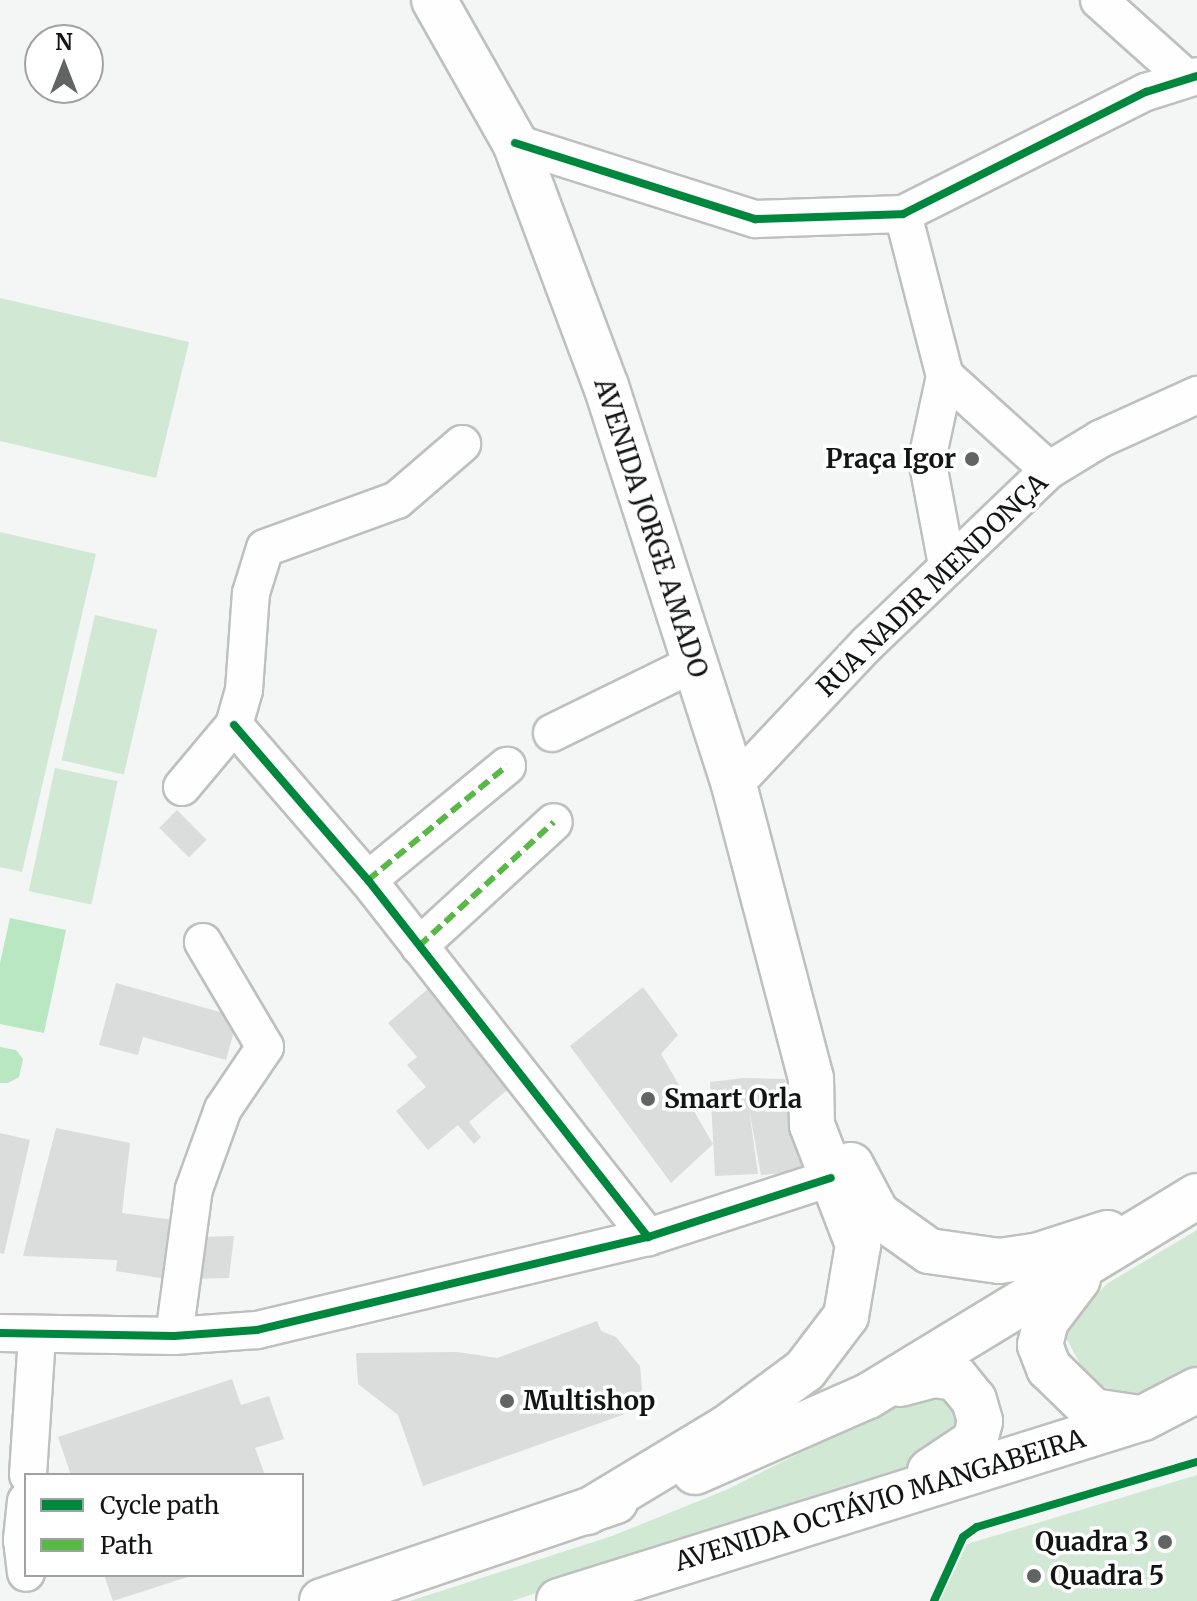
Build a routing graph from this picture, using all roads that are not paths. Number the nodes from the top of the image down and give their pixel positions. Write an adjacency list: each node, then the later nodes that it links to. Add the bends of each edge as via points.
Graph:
1 (434, 0): 4 (main road, AVENIDA JORGE AMADO)
2 (1099, 0): 3 (street)
3 (1192, 77): 5 (street, via 1146,92)
4 (515, 143): 5 (street, via 755,219); 11 (main road, AVENIDA JORGE AMADO, via 606,386)
5 (903, 214): 6 (street)
6 (945, 376): 9 (street); 10 (street, via 927,459)
7 (1197, 395): 9 (street, RUA NADIR MENDONÇA, via 1100,439)
8 (462, 444): 12 (street, via 397,500 265,548 251,593 244,690)
9 (1049, 470): 10 (street, RUA NADIR MENDONÇA)
10 (947, 565): 15 (street, RUA NADIR MENDONÇA)
11 (695, 663): 13 (street); 15 (main road, AVENIDA JORGE AMADO)
12 (234, 725): 16 (street); 18 (street)
13 (552, 733)
14 (507, 766): 18 (street)
15 (734, 785): 21 (main road, AVENIDA JORGE AMADO)
16 (182, 787)
17 (554, 822): 20 (street)
18 (368, 880): 20 (street)
19 (203, 942): 28 (street, via 265,1047 223,1109 194,1189)
20 (419, 946): 24 (street)
21 (811, 1078): 22 (main road, AVENIDA JORGE AMADO, via 812,1125); 23 (main road, AVENIDA JORGE AMADO, via 835,1116 858,1184 877,1214 929,1251 963,1260 1036,1256)
22 (831, 1178): 24 (street); 34 (main road, AVENIDA JORGE AMADO, via 858,1245 854,1293 832,1340 772,1399)
23 (1182, 1205): 25 (main road)
24 (648, 1237): 28 (street, via 271,1327)
25 (1099, 1257): 30 (main road); 31 (main road, via 1046,1321 1040,1345 1049,1368 1080,1403 1093,1411)
26 (0, 1333): 27 (street)
27 (37, 1334): 28 (street); 32 (street)
28 (174, 1336)
29 (1197, 1390): 31 (main road, AVENIDA OCTÁVIO MANGABEIRA)
30 (868, 1396): 33 (main road, via 934,1375 956,1378 974,1400 980,1421 975,1441 941,1466); 34 (main road, via 755,1448)
31 (1143, 1418): 33 (main road, AVENIDA OCTÁVIO MANGABEIRA)
32 (28, 1473)
33 (867, 1503): 40 (main road, AVENIDA OCTÁVIO MANGABEIRA)
34 (587, 1512): 39 (main road)
35 (24, 1520): 36 (street)
36 (24, 1557)
37 (28, 1577): 38 (street)
38 (42, 1601)
39 (322, 1601)
40 (559, 1601)

